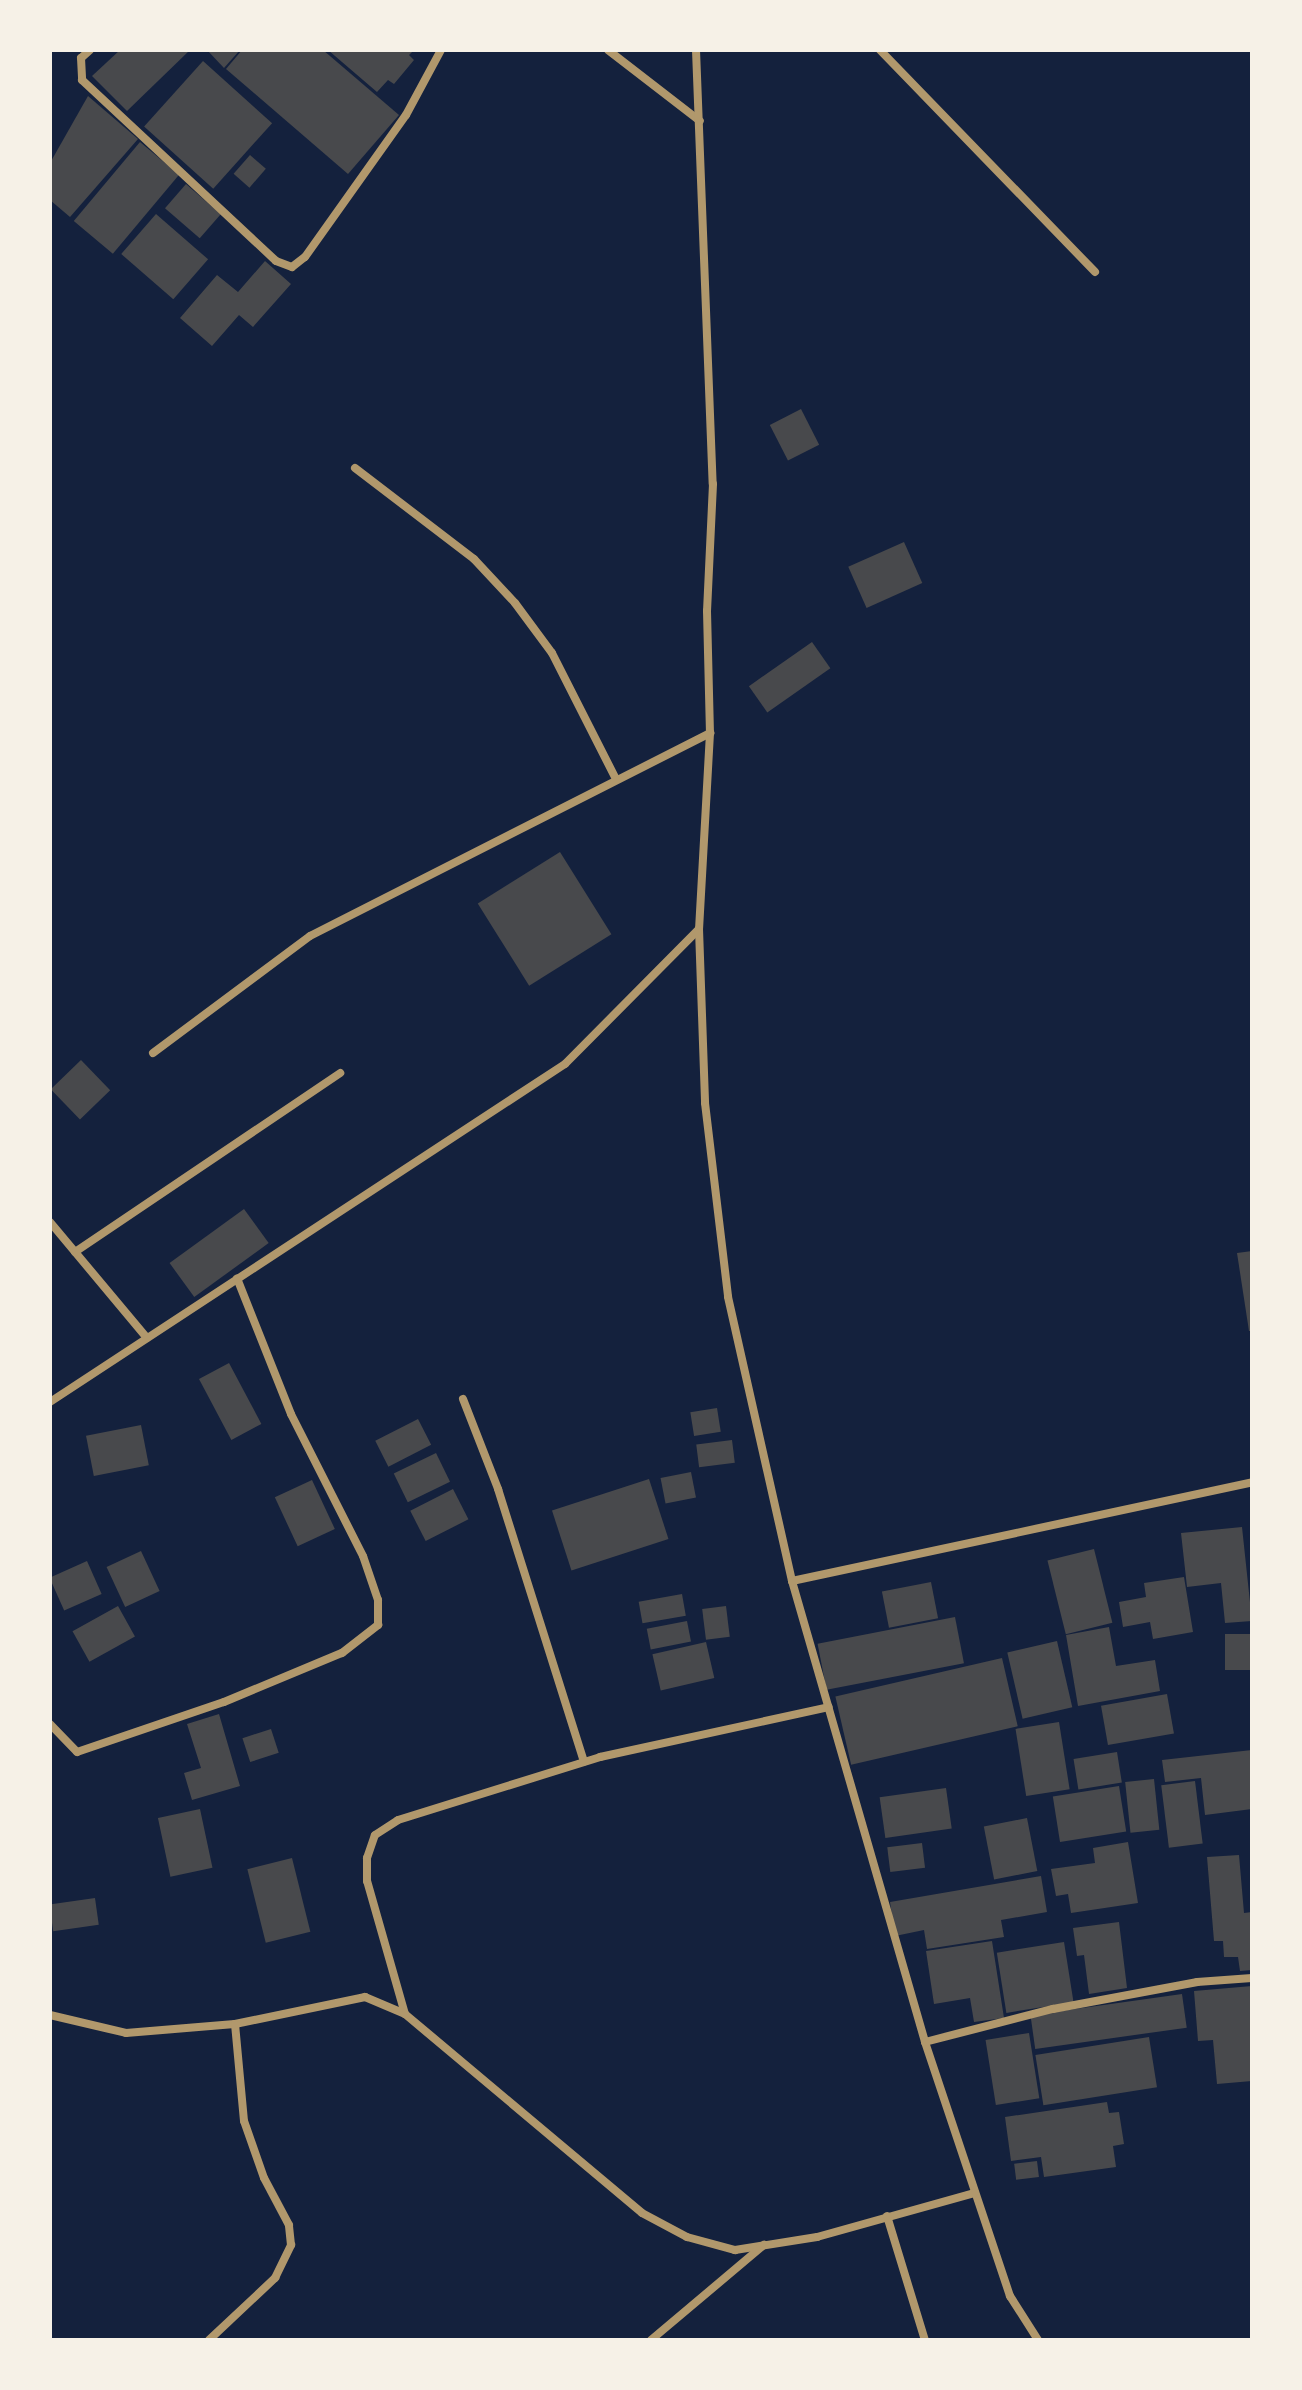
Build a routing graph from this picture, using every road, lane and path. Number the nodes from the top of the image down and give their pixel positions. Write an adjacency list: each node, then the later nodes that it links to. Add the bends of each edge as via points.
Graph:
1 (90, 50): 2 (street, via 81,58 82,80 276,261 292,267 305,257 406,115)
2 (441, 50)
3 (608, 50): 6 (street)
4 (696, 50): 6 (street)
5 (880, 50): 7 (street)
6 (700, 121): 9 (street, via 713,484 707,611)
7 (1095, 272)
8 (355, 468): 10 (street, via 474,559 515,603 552,653)
9 (710, 733): 10 (street); 11 (street)
10 (616, 779): 12 (street, via 310,936)
11 (699, 929): 16 (street, via 565,1064); 21 (street, via 705,1103 728,1297)
12 (153, 1053)
13 (340, 1073): 15 (street)
14 (50, 1222): 15 (street)
15 (75, 1252): 17 (street)
16 (237, 1278): 17 (street); 23 (street, via 291,1414 363,1556 378,1600 378,1625 327,1660 77,1752)
17 (147, 1338): 19 (street)
18 (463, 1399): 24 (street, via 498,1489)
19 (50, 1402)
20 (1252, 1482): 21 (street)
21 (792, 1581): 22 (street)
22 (829, 1707): 24 (street); 29 (street)
23 (50, 1724)
24 (584, 1762): 26 (street, via 398,1820 375,1835 367,1881)
25 (1252, 1978): 29 (street, via 1197,1982 1053,2009)
26 (405, 2014): 28 (street, via 365,1997); 32 (street, via 642,2213 687,2237 723,2247)
27 (50, 2015): 28 (street, via 126,2033)
28 (235, 2024): 33 (street, via 244,2121 264,2178 289,2225 291,2245 275,2278)
29 (925, 2042): 30 (street)
30 (975, 2193): 31 (street); 36 (street, via 1010,2296)
31 (887, 2216): 32 (street, via 817,2237); 35 (street)
32 (764, 2245): 34 (street)
33 (209, 2340)
34 (651, 2340)
35 (925, 2340)
36 (1038, 2340)

